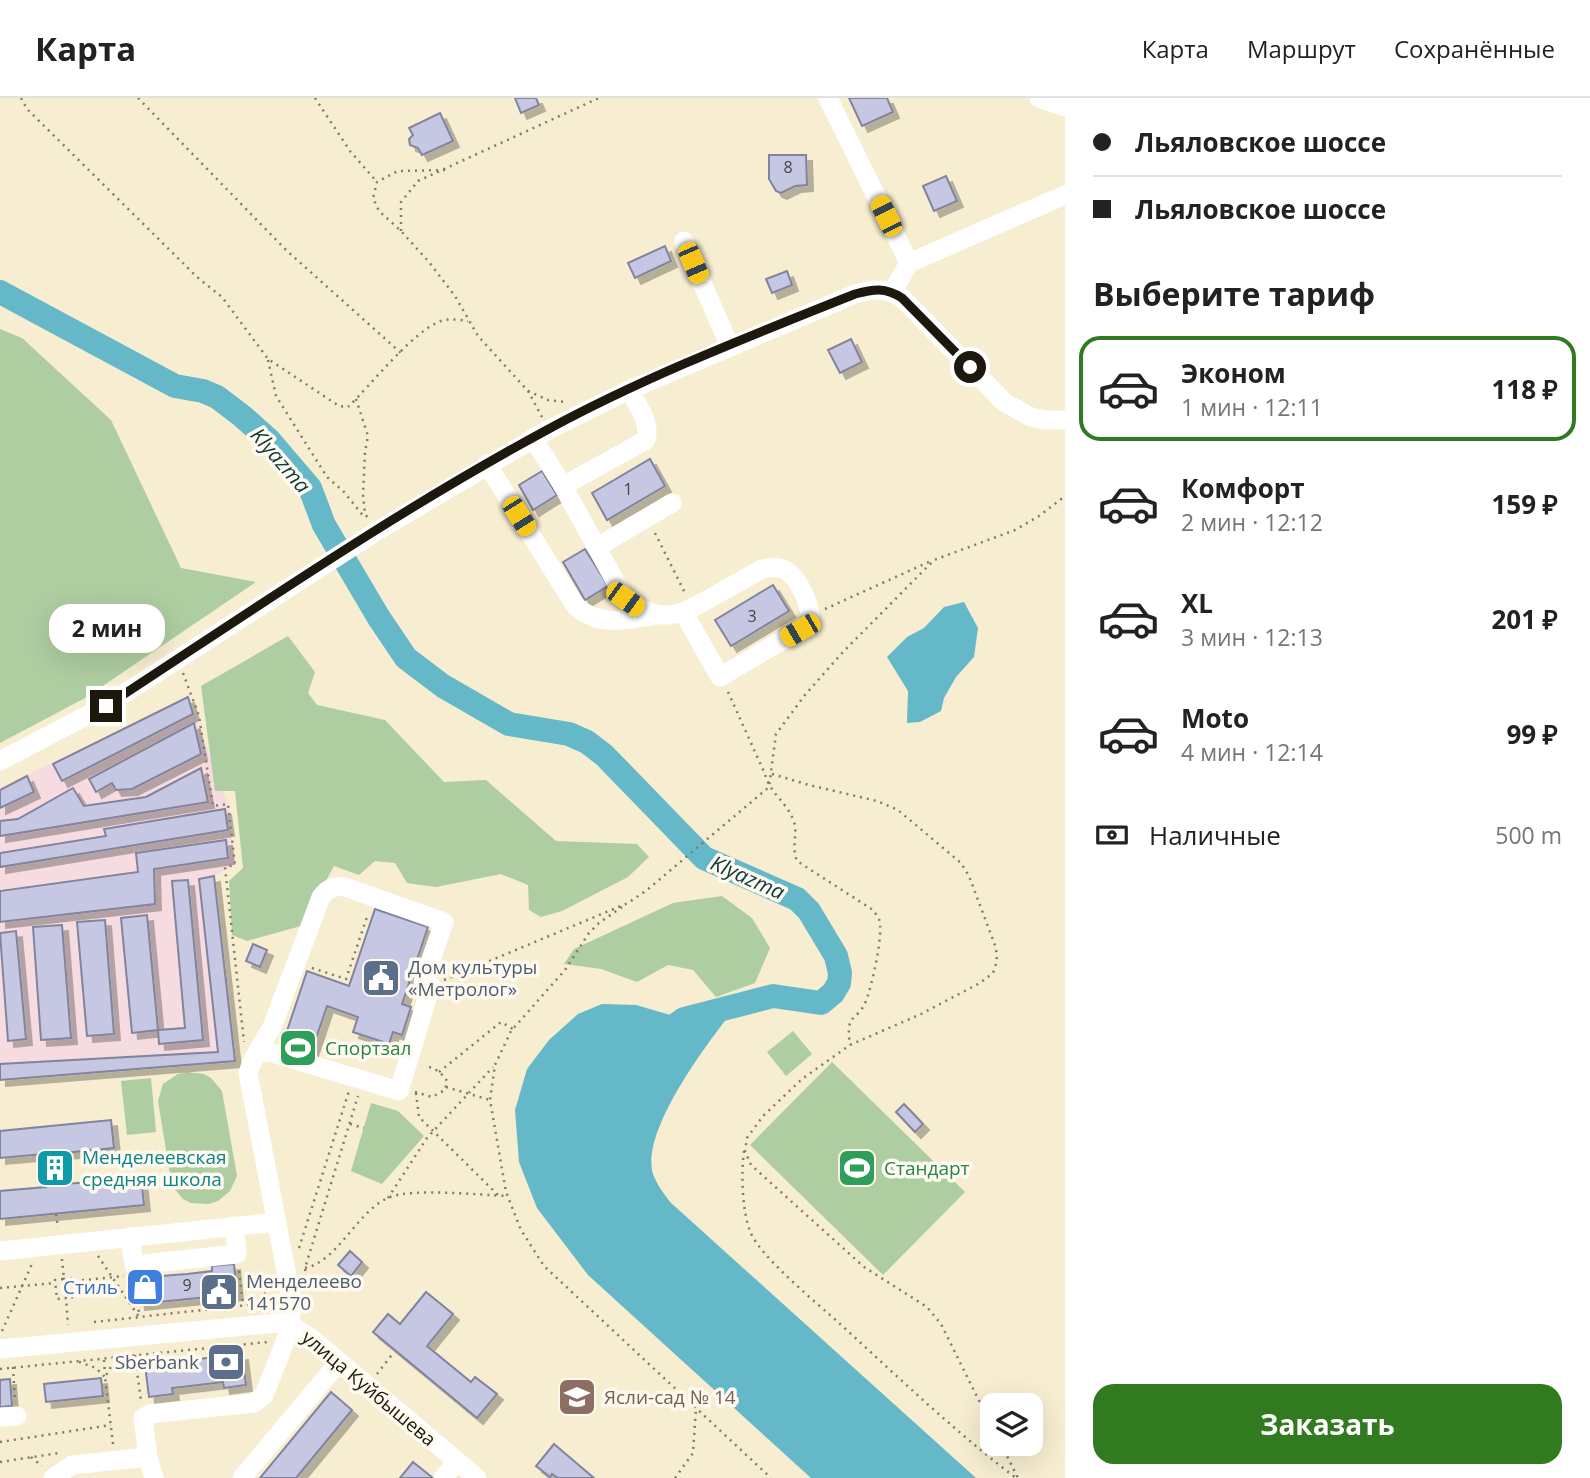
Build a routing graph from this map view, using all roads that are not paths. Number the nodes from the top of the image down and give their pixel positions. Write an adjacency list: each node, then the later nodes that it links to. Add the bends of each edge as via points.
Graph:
1 (828, 98): 6 (street)
2 (1039, 98): 3 (street)
3 (1065, 107)
4 (1065, 195): 6 (street)
5 (684, 241): 8 (street)
6 (909, 263): 7 (street)
7 (892, 292): 8 (street, via 882,289 855,294); 10 (street, via 1004,402 1031,417)
8 (729, 345): 9 (street)
9 (629, 390): 11 (street); 13 (street, via 645,420 646,440)
10 (1065, 420)
11 (540, 434): 12 (street); 13 (street)
12 (487, 464): 17 (street, via 584,615 622,621); 18 (street, via 106,706)
13 (563, 486): 15 (street)
14 (672, 503): 15 (street)
15 (597, 547): 17 (street, via 625,599)
16 (689, 611): 16 (street, via 720,677 800,630 810,616 794,578 775,567 762,569); 17 (street)
17 (659, 615)
18 (0, 761)
19 (249, 1052): 19 (street, via 272,1027 325,892 338,885 444,922 423,982 431,985 408,1061 408,1090 268,1052); 20 (street, via 248,1073)
20 (277, 1222): 21 (street); 24 (street, via 296,1270 300,1299)
21 (234, 1226): 22 (street); 22 (street, via 237,1254 134,1265)
22 (130, 1237): 23 (street)
23 (0, 1251)
24 (287, 1334): 25 (street, улица Куйбышева, via 278,1323); 26 (street, улица Куйбышева, via 311,1338); 27 (street, via 260,1400 150,1414 143,1422)
25 (0, 1349)
26 (339, 1362): 28 (street, улица Куйбышева); 31 (street)
27 (148, 1457): 29 (street, via 72,1465); 30 (street)
28 (457, 1461): 32 (street); 33 (street, улица Куйбышева)
29 (53, 1478)
30 (154, 1478)
31 (242, 1478)
32 (443, 1478)
33 (477, 1478)

